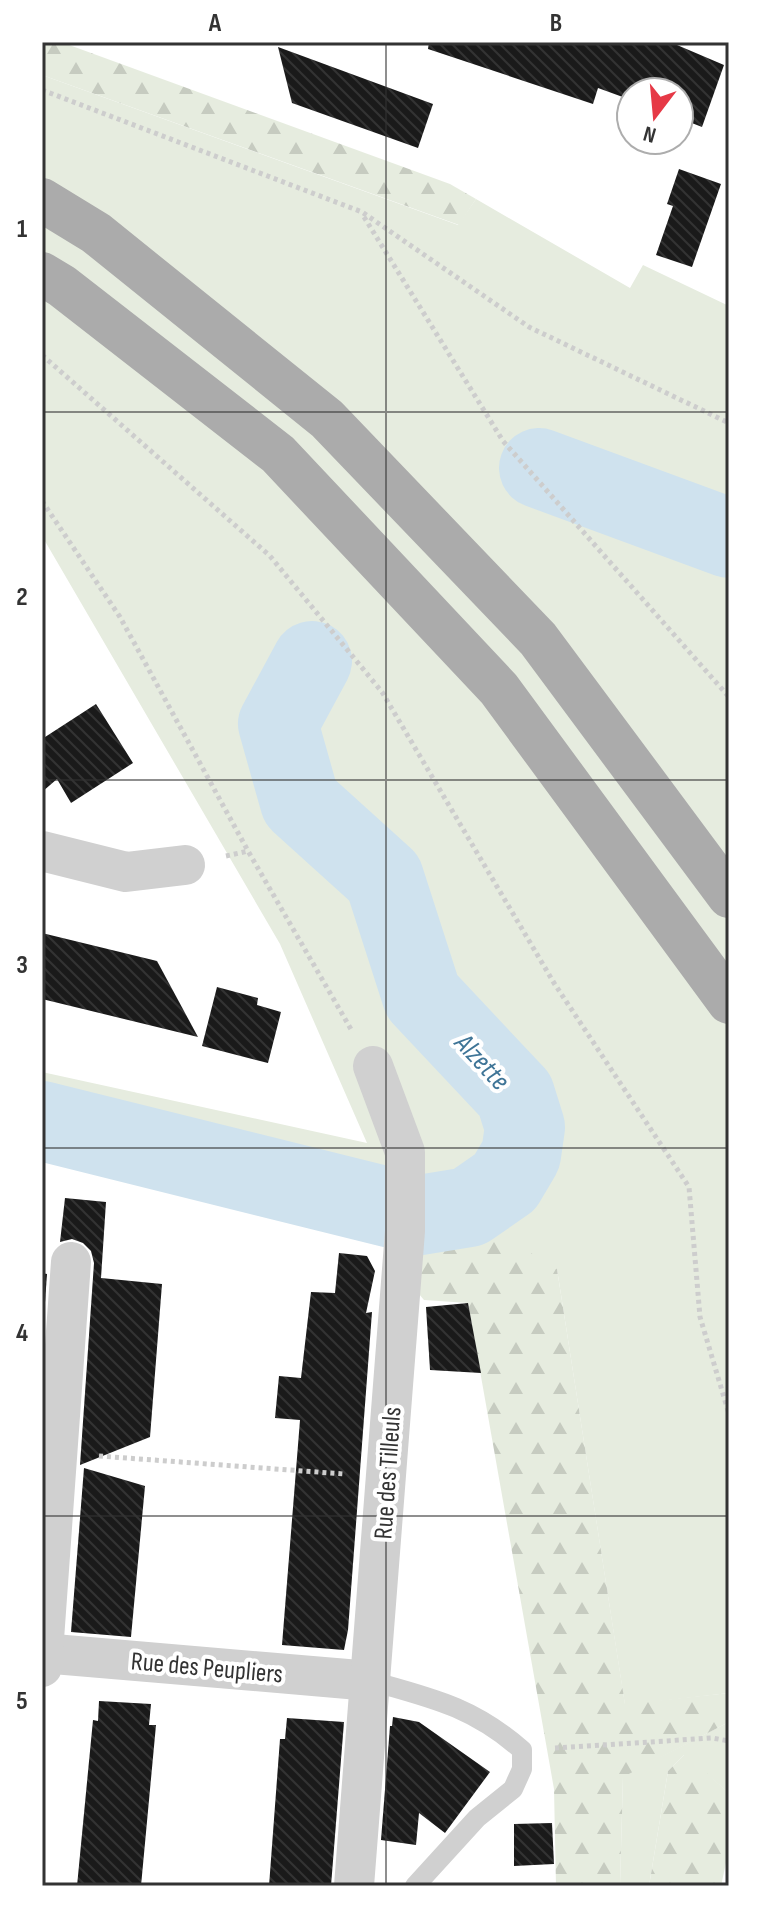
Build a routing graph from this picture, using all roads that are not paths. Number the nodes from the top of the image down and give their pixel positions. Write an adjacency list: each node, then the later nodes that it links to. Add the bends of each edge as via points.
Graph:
1 (42, 200): 5 (main road, via 96,233 327,419 538,639)
2 (42, 274): 6 (main road, via 289,465 499,689)
3 (42, 851): 4 (street, via 126,872)
4 (185, 865)
5 (729, 896)
6 (729, 1002)
7 (373, 1066): 10 (street, Rue des Tilleuls, via 405,1152 405,1231)
8 (71, 1262): 9 (street)
9 (42, 1658): 10 (street, Rue des Peupliers)
10 (371, 1681): 11 (street, Rue des Tilleuls); 12 (lane, via 453,1704 500,1730 522,1750 522,1769 513,1789 477,1818)
11 (354, 1886)
12 (415, 1886)

